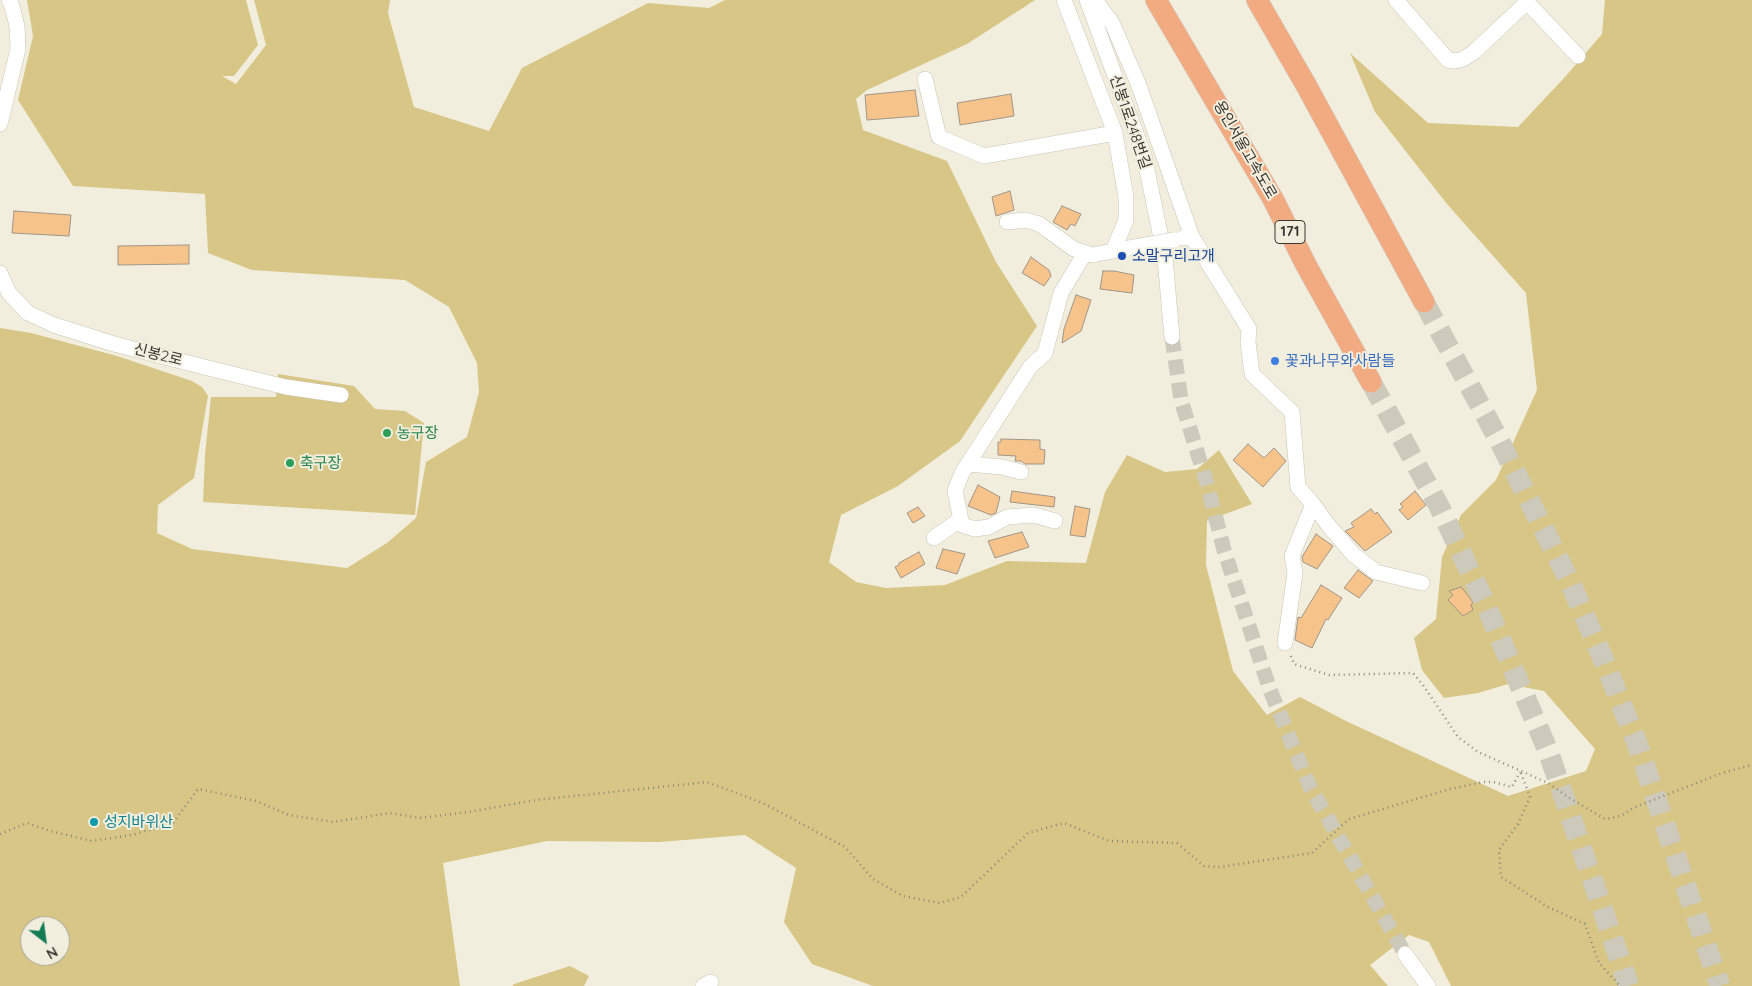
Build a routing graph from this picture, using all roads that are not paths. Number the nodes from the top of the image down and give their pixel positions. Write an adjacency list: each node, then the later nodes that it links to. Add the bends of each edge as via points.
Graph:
1 (9, 0): 11 (street, via 17,26 18,50)
2 (1064, 0): 12 (street)
3 (1087, 0): 19 (street, 신봉1로248번길, via 1144,155 1165,258)
4 (1095, 0): 14 (street, via 1112,23 1138,83)
5 (1156, 0): 20 (highway, 용인서울고속도로 / 171, via 1273,199)
6 (1257, 0): 18 (highway)
7 (1396, 0): 8 (street, via 1448,60 1455,61 1474,52)
8 (1526, 1): 9 (street)
9 (1578, 56)
10 (925, 79): 12 (street, via 939,137 984,156)
11 (0, 124)
12 (1115, 132): 15 (street, via 1126,198 1126,220)
13 (1008, 222): 16 (street, via 1025,220 1039,224)
14 (1192, 237): 15 (street, bridge); 24 (street, via 1249,329 1252,374 1292,412 1298,487)
15 (1113, 251): 16 (street)
16 (1085, 253): 22 (street, via 1061,293 1044,353 1030,367)
17 (0, 273): 21 (street, 신봉2로, via 9,293 28,313 54,325 212,369 286,387)
18 (1424, 302)
19 (1172, 337)
20 (1371, 382)
21 (341, 395)
22 (968, 464): 23 (street); 26 (street, via 955,491)
23 (1020, 472)
24 (1313, 504): 28 (street, via 1353,554 1376,572); 29 (street, via 1292,556 1295,573)
25 (1056, 521): 26 (street, via 1034,515 1007,517 975,530)
26 (961, 522): 27 (street)
27 (934, 538)
28 (1422, 583)
29 (1285, 643)
30 (1405, 954): 31 (street)
31 (1428, 986)

